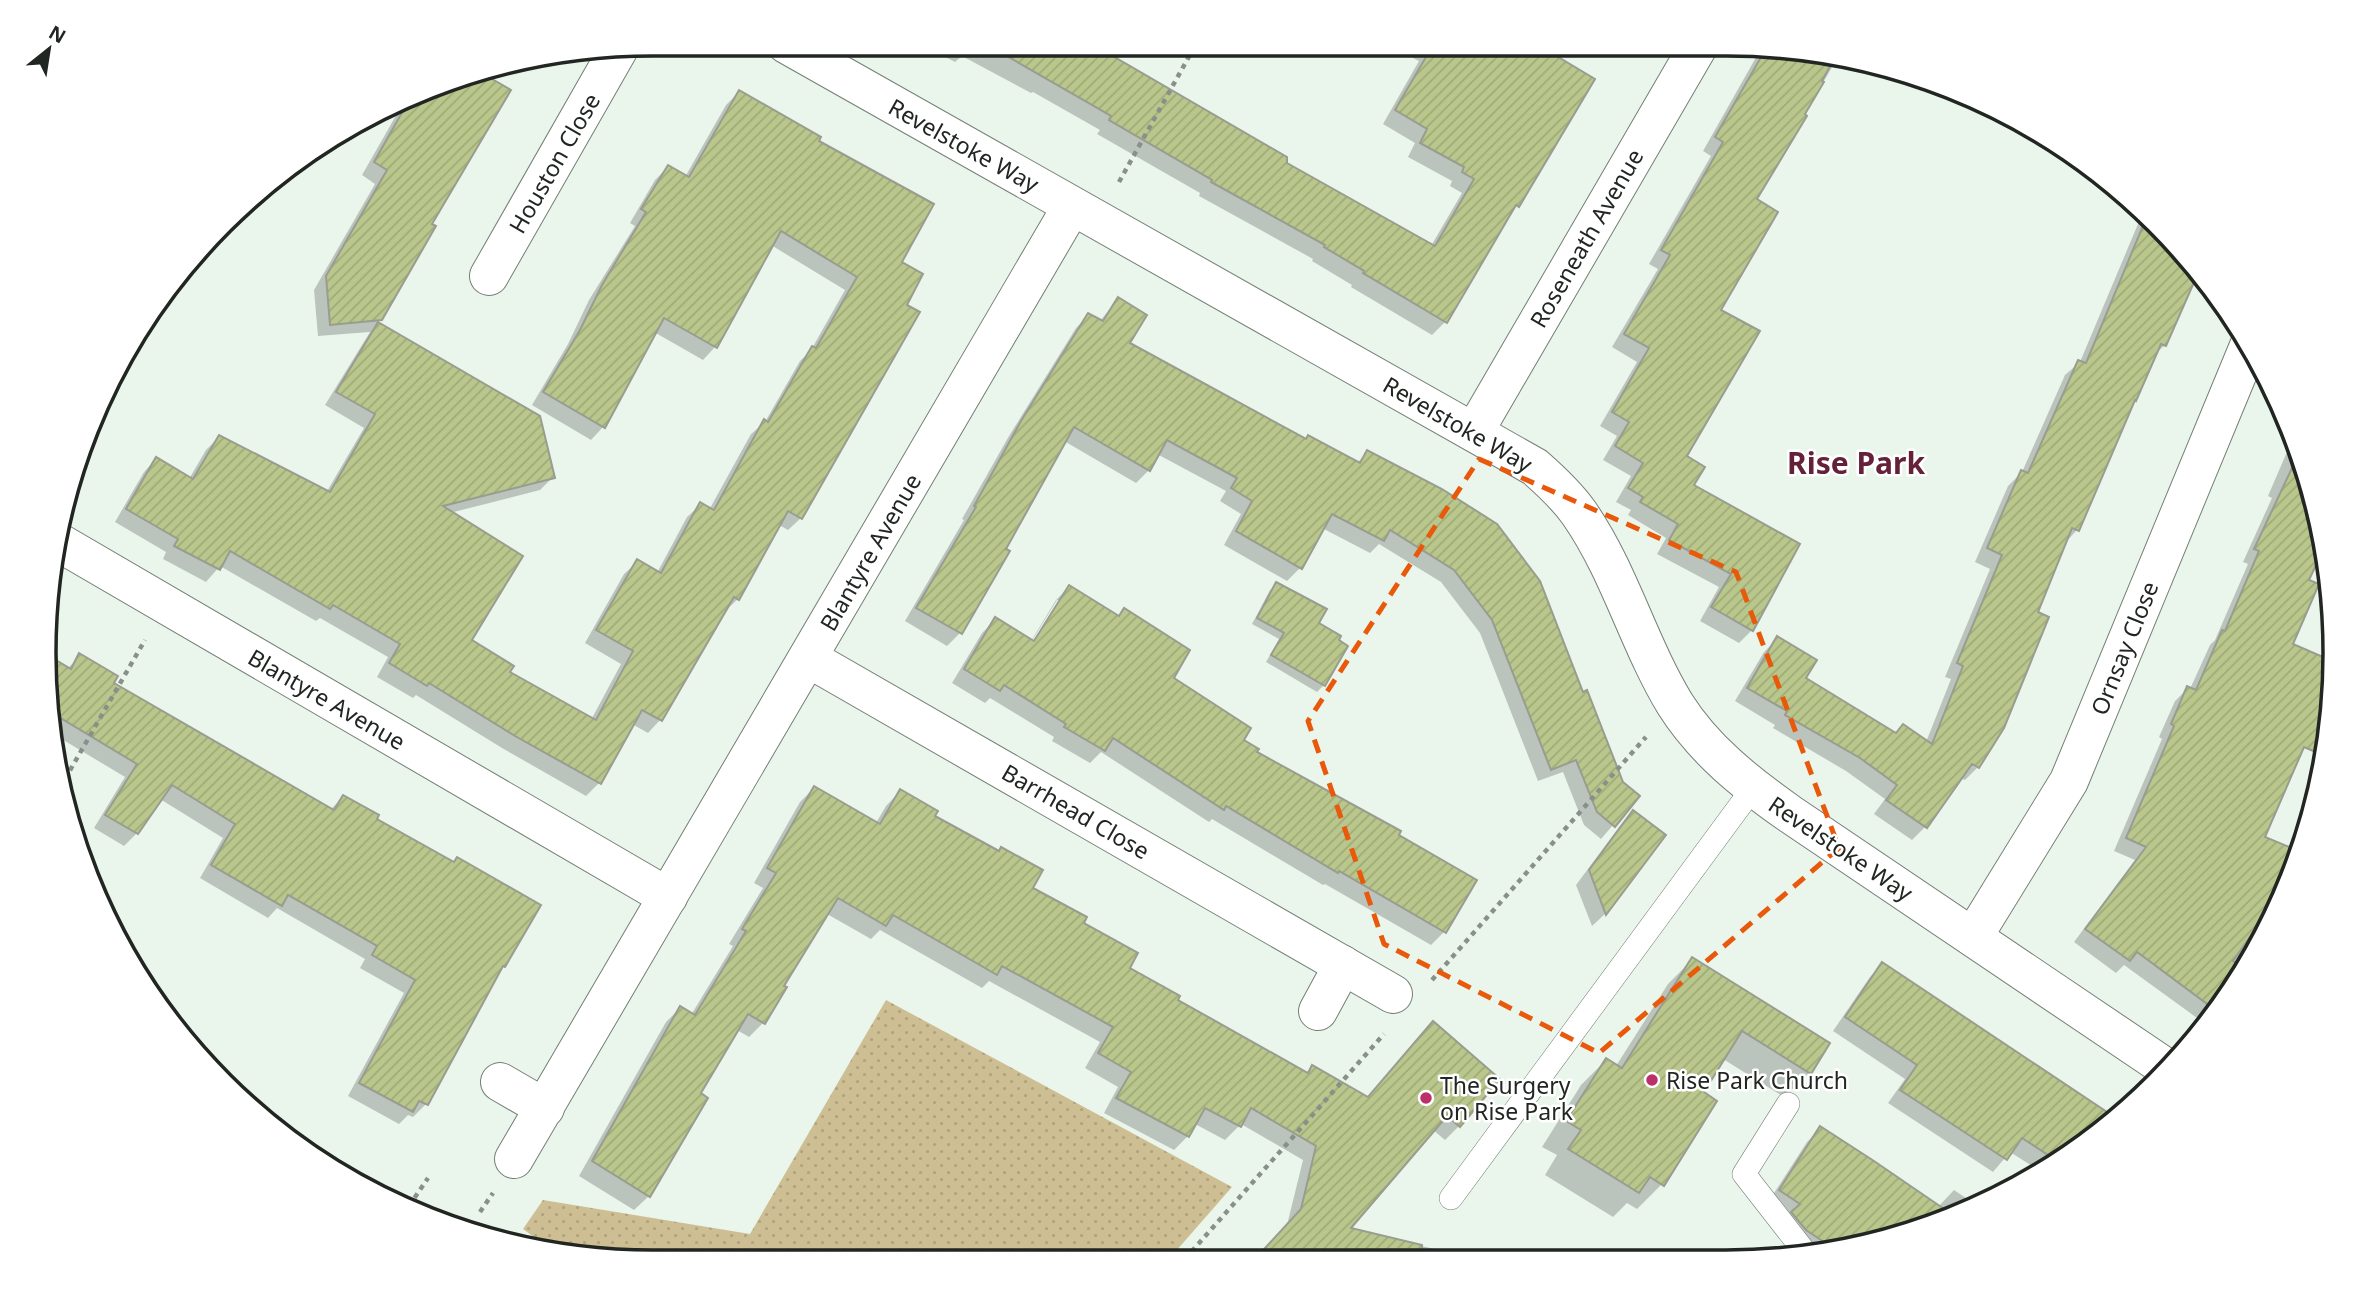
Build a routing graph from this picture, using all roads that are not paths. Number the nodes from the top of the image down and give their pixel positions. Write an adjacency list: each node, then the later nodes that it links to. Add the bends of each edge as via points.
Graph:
1 (807, 56): 4 (street, Revelstoke Way)
2 (1693, 56): 7 (street, Roseneath Avenue)
3 (614, 57): 5 (street, Houston Close)
4 (1085, 213): 7 (street, Revelstoke Way); 9 (street, Blantyre Avenue)
5 (489, 276)
6 (2244, 357): 12 (street, Ornsay Close, via 2069,781)
7 (1474, 432): 10 (street, Revelstoke Way, via 1535,467 1579,513 1675,704 1700,738)
8 (66, 546): 11 (street, Blantyre Avenue)
9 (808, 657): 11 (street, Blantyre Avenue); 13 (street, Barrhead Close)
10 (1753, 788): 12 (street, Revelstoke Way); 21 (lane)
11 (668, 897): 19 (street, Blantyre Avenue)
12 (1973, 937): 16 (street, Revelstoke Way)
13 (1343, 965): 14 (street, Barrhead Close); 15 (street)
14 (1393, 994)
15 (1318, 1011)
16 (2159, 1063)
17 (500, 1082): 19 (street)
18 (1788, 1104): 22 (lane, via 1744,1174)
19 (545, 1108): 20 (street, Blantyre Avenue)
20 (514, 1160)
21 (1451, 1198)
22 (1800, 1245)

